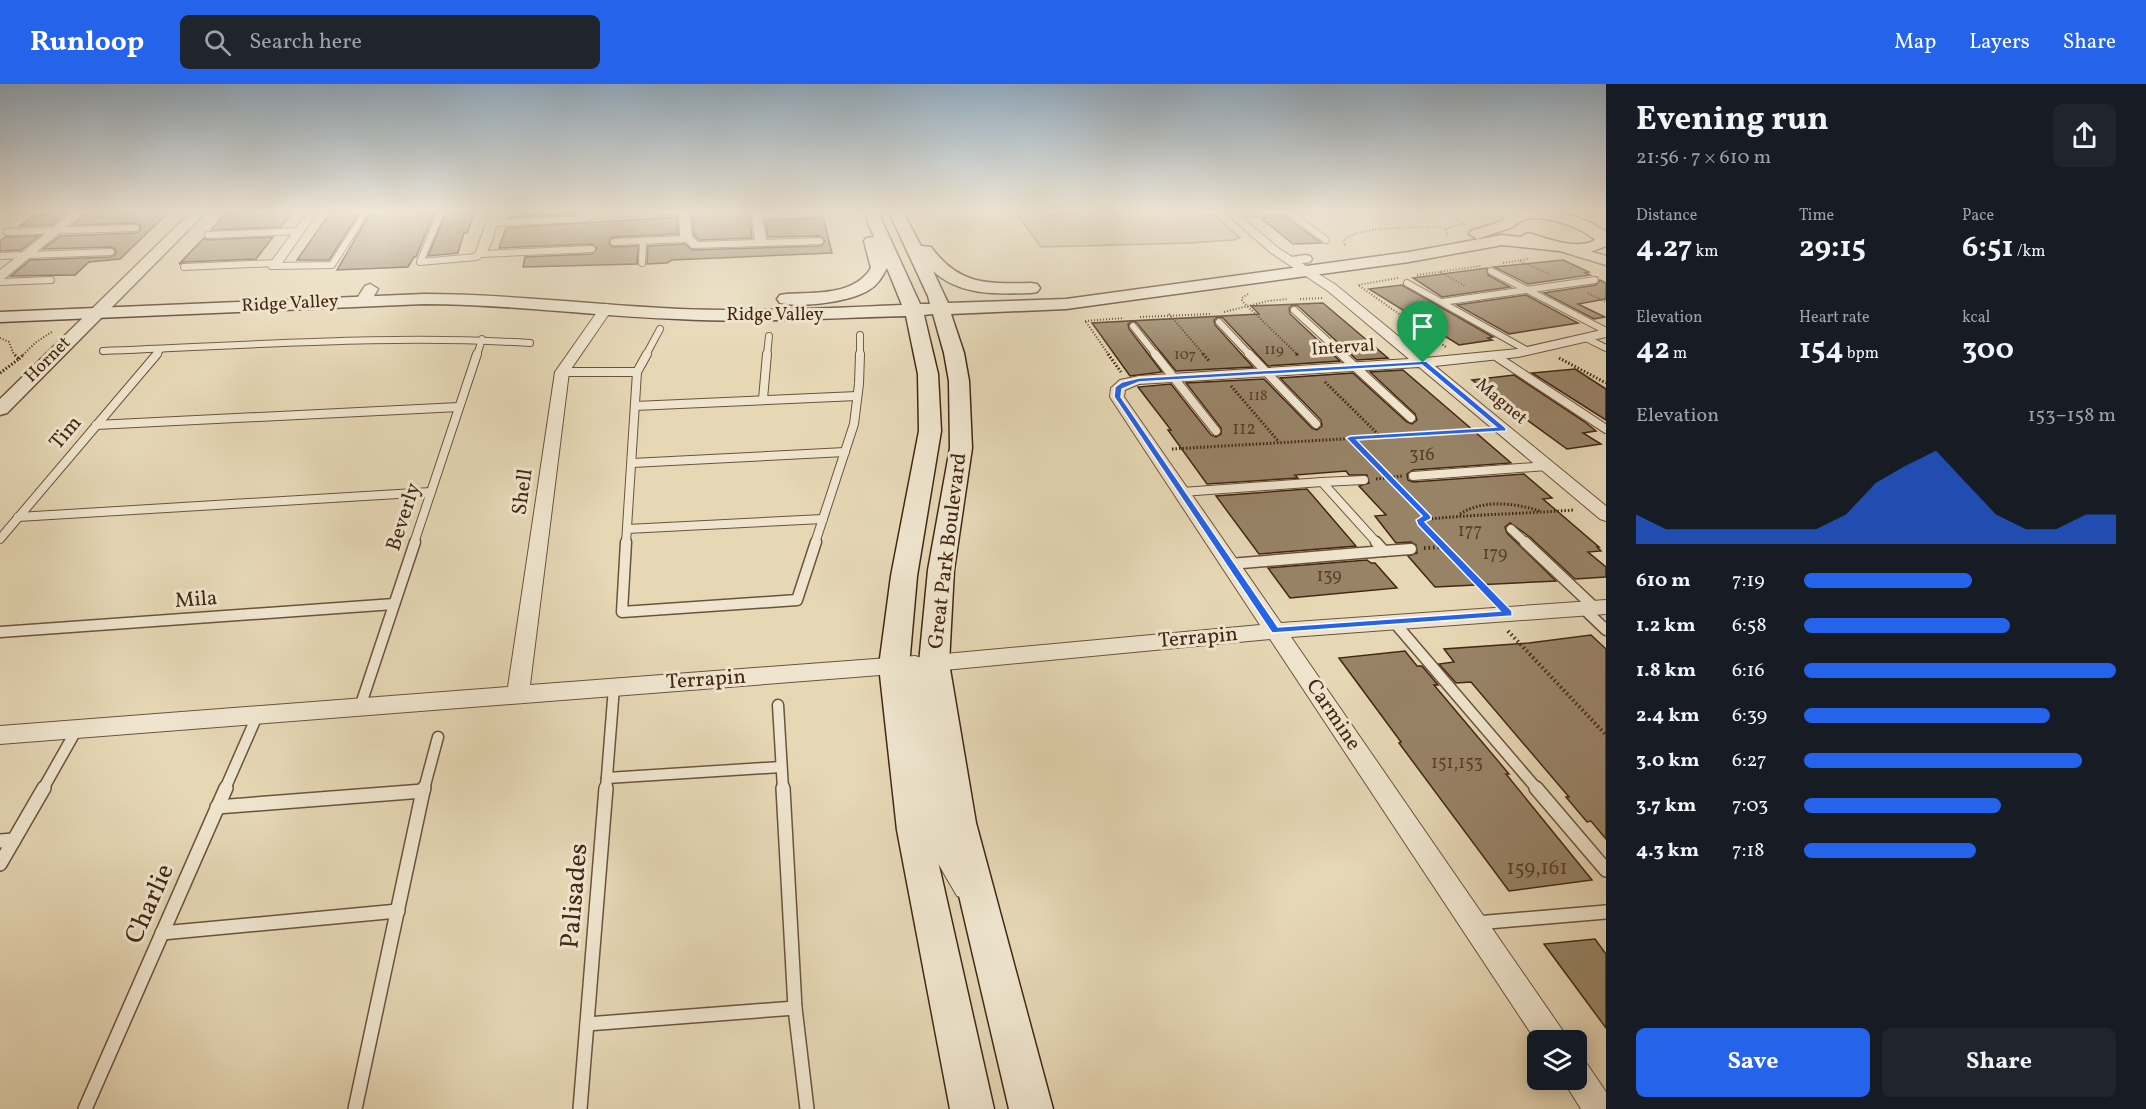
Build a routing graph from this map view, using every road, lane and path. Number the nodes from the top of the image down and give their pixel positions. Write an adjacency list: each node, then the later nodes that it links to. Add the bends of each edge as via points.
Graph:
1 (22, 258): 22 (street)
2 (152, 258): 37 (street, Hornet)
3 (280, 258): 18 (street)
4 (337, 258): 18 (lane, via 332,265)
5 (422, 258): 6 (lane, via 420,262)
6 (460, 258)
7 (642, 258): 16 (lane)
8 (876, 258): 33 (main road, via 879,268 872,282 851,291)
9 (897, 258): 35 (main road, Great Park Boulevard)
10 (910, 258): 35 (main road, Great Park Boulevard)
11 (929, 258): 28 (main road, via 948,277 986,288)
12 (1289, 258): 17 (street, Magnet)
13 (1339, 258): 17 (main road, Ridge Valley)
14 (1368, 258): 17 (main road, Ridge Valley)
15 (1520, 260): 27 (path)
16 (642, 263)
17 (1301, 264): 28 (main road, Ridge Valley); 35 (main road, Ridge Valley, via 1066,304); 62 (street, Magnet)
18 (275, 265): 19 (lane)
19 (184, 267)
20 (1491, 271): 29 (lane)
21 (1440, 272): 32 (path)
22 (0, 276)
23 (51, 280): 25 (lane)
24 (1595, 280): 27 (lane)
25 (0, 282)
26 (1407, 283): 34 (lane)
27 (1568, 284): 29 (lane)
28 (1053, 288): 35 (main road, Ridge Valley)
29 (1525, 290): 32 (lane); 49 (lane)
30 (1251, 291): 64 (path, via 1242,301)
31 (367, 295): 33 (main road, Ridge Valley, via 539,290); 37 (main road, Ridge Valley); 38 (main road, Ridge Valley)
32 (1484, 296): 34 (lane)
33 (758, 302): 35 (main road, Ridge Valley)
34 (1442, 302): 41 (lane)
35 (925, 304): 38 (main road, Ridge Valley, via 752,316); 116 (main road, Great Park Boulevard, via 954,353 961,448 941,570); 117 (main road, Great Park Boulevard, via 930,430 904,576)
36 (0, 307): 37 (main road, Ridge Valley)
37 (102, 307): 43 (main road, Ridge Valley); 77 (street, Hornet)
38 (607, 308): 65 (street, Shell)
39 (1294, 310): 63 (lane)
40 (1169, 314): 69 (path)
41 (1463, 314): 44 (path); 58 (lane)
42 (1096, 315): 72 (path, via 1084,318)
43 (0, 317)
44 (1410, 321)
45 (1219, 322): 68 (lane)
46 (1133, 326): 70 (lane)
47 (55, 329): 61 (path)
48 (660, 329): 66 (lane)
49 (1606, 332): 53 (street, Interval)
50 (860, 335): 73 (lane)
51 (768, 336): 74 (lane)
52 (0, 338): 61 (path, via 9,342)
53 (1587, 338): 56 (lane); 58 (street, Interval)
54 (482, 339): 55 (lane); 57 (lane, via 364,340); 76 (lane, Beverly)
55 (530, 343)
56 (1606, 348)
57 (160, 350): 59 (lane); 80 (lane, Tim)
58 (1534, 350): 60 (street, Interval); 71 (path)
59 (103, 351)
60 (1497, 357): 62 (street, Interval); 82 (lane)
61 (19, 359): 67 (path)
62 (1423, 363): 63 (street, Interval); 81 (street, Magnet)
63 (1356, 367): 64 (street, Interval); 78 (lane)
64 (1313, 370): 68 (street, Interval); 84 (path)
65 (562, 372): 66 (lane); 119 (street, Shell)
66 (637, 372): 75 (lane)
67 (0, 373)
68 (1266, 373): 69 (street, Interval); 79 (lane)
69 (1221, 376): 70 (street, Interval); 86 (path)
70 (1174, 378): 72 (street, Interval); 83 (lane)
71 (1606, 383)
72 (1123, 385): 87 (street, Carmine, via 1117,397)
73 (857, 396): 74 (lane); 88 (lane)
74 (763, 399): 75 (lane)
75 (635, 406): 89 (lane)
76 (459, 407): 80 (lane); 95 (lane, Beverly)
77 (0, 408)
78 (1411, 418)
79 (1316, 424)
80 (96, 425): 100 (lane, Tim)
81 (1503, 429): 84 (path); 90 (street, Magnet)
82 (1606, 429)
83 (1216, 431)
84 (1380, 436): 85 (path)
85 (1350, 438): 86 (path); 92 (path)
86 (1279, 442): 87 (path)
87 (1154, 450): 96 (street, Carmine)
88 (845, 452): 89 (lane); 102 (lane)
89 (632, 463): 103 (lane)
90 (1547, 466): 91 (lane); 98 (street, Magnet)
91 (1413, 476): 92 (path)
92 (1389, 477): 93 (path); 101 (path)
93 (1364, 480): 94 (lane)
94 (1322, 482): 96 (lane); 107 (lane)
95 (431, 492): 100 (lane); 109 (lane, Beverly)
96 (1182, 492): 108 (street, Carmine)
97 (1542, 512): 98 (path); 99 (path); 99 (path, via 1486,505)
98 (1602, 512)
99 (1460, 514): 101 (path)
100 (18, 518): 105 (lane, Tim)
101 (1428, 518): 111 (path, via 1421,523)
102 (823, 519): 103 (lane); 103 (lane, via 797,600 622,612)
103 (627, 529)
104 (1511, 529): 110 (lane)
105 (0, 539)
106 (1411, 549): 107 (lane)
107 (1384, 551): 108 (lane)
108 (1230, 564): 114 (street, Carmine)
109 (394, 604): 115 (lane, Mila); 121 (lane, Beverly)
110 (1595, 608): 111 (street, Terrapin); 113 (lane)
111 (1501, 614): 112 (street, Terrapin); 125 (path)
112 (1394, 622): 114 (street, Terrapin); 134 (lane)
113 (1606, 630)
114 (1275, 631): 116 (street, Terrapin); 138 (street, Carmine)
115 (0, 632)
116 (934, 663): 136 (main road, Great Park Boulevard, via 959,823)
117 (894, 666): 118 (street, Terrapin); 136 (street, via 915,664 945,853); 148 (main road, Great Park Boulevard, via 914,830)
118 (614, 687): 119 (street, Terrapin); 128 (lane, Palisades)
119 (518, 695): 121 (street, Terrapin)
120 (778, 705): 127 (lane)
121 (360, 707): 122 (street, Terrapin)
122 (257, 716): 123 (street, Terrapin); 130 (lane, Charlie)
123 (77, 729): 124 (street, Terrapin); 131 (lane)
124 (0, 735)
125 (1606, 735)
126 (438, 737): 129 (lane)
127 (781, 767): 128 (lane); 140 (lane)
128 (607, 778): 141 (lane, Palisades)
129 (423, 791): 130 (lane); 135 (lane)
130 (217, 807): 139 (lane, Charlie)
131 (14, 840): 132 (lane); 133 (lane)
132 (0, 841)
133 (0, 864)
134 (1606, 870)
135 (398, 911): 139 (lane); 145 (lane)
136 (981, 911): 149 (main road, Great Park Boulevard)
137 (1606, 912): 138 (lane)
138 (1473, 923): 142 (street, Carmine)
139 (162, 933): 144 (lane, Charlie)
140 (795, 1008): 141 (lane); 147 (lane)
141 (587, 1024): 146 (lane, Palisades)
142 (1546, 1030)
143 (1586, 1090): 150 (street)
144 (85, 1109)
145 (355, 1109)
146 (580, 1109)
147 (807, 1109)
148 (972, 1109)
149 (1031, 1109)
150 (1599, 1109)

